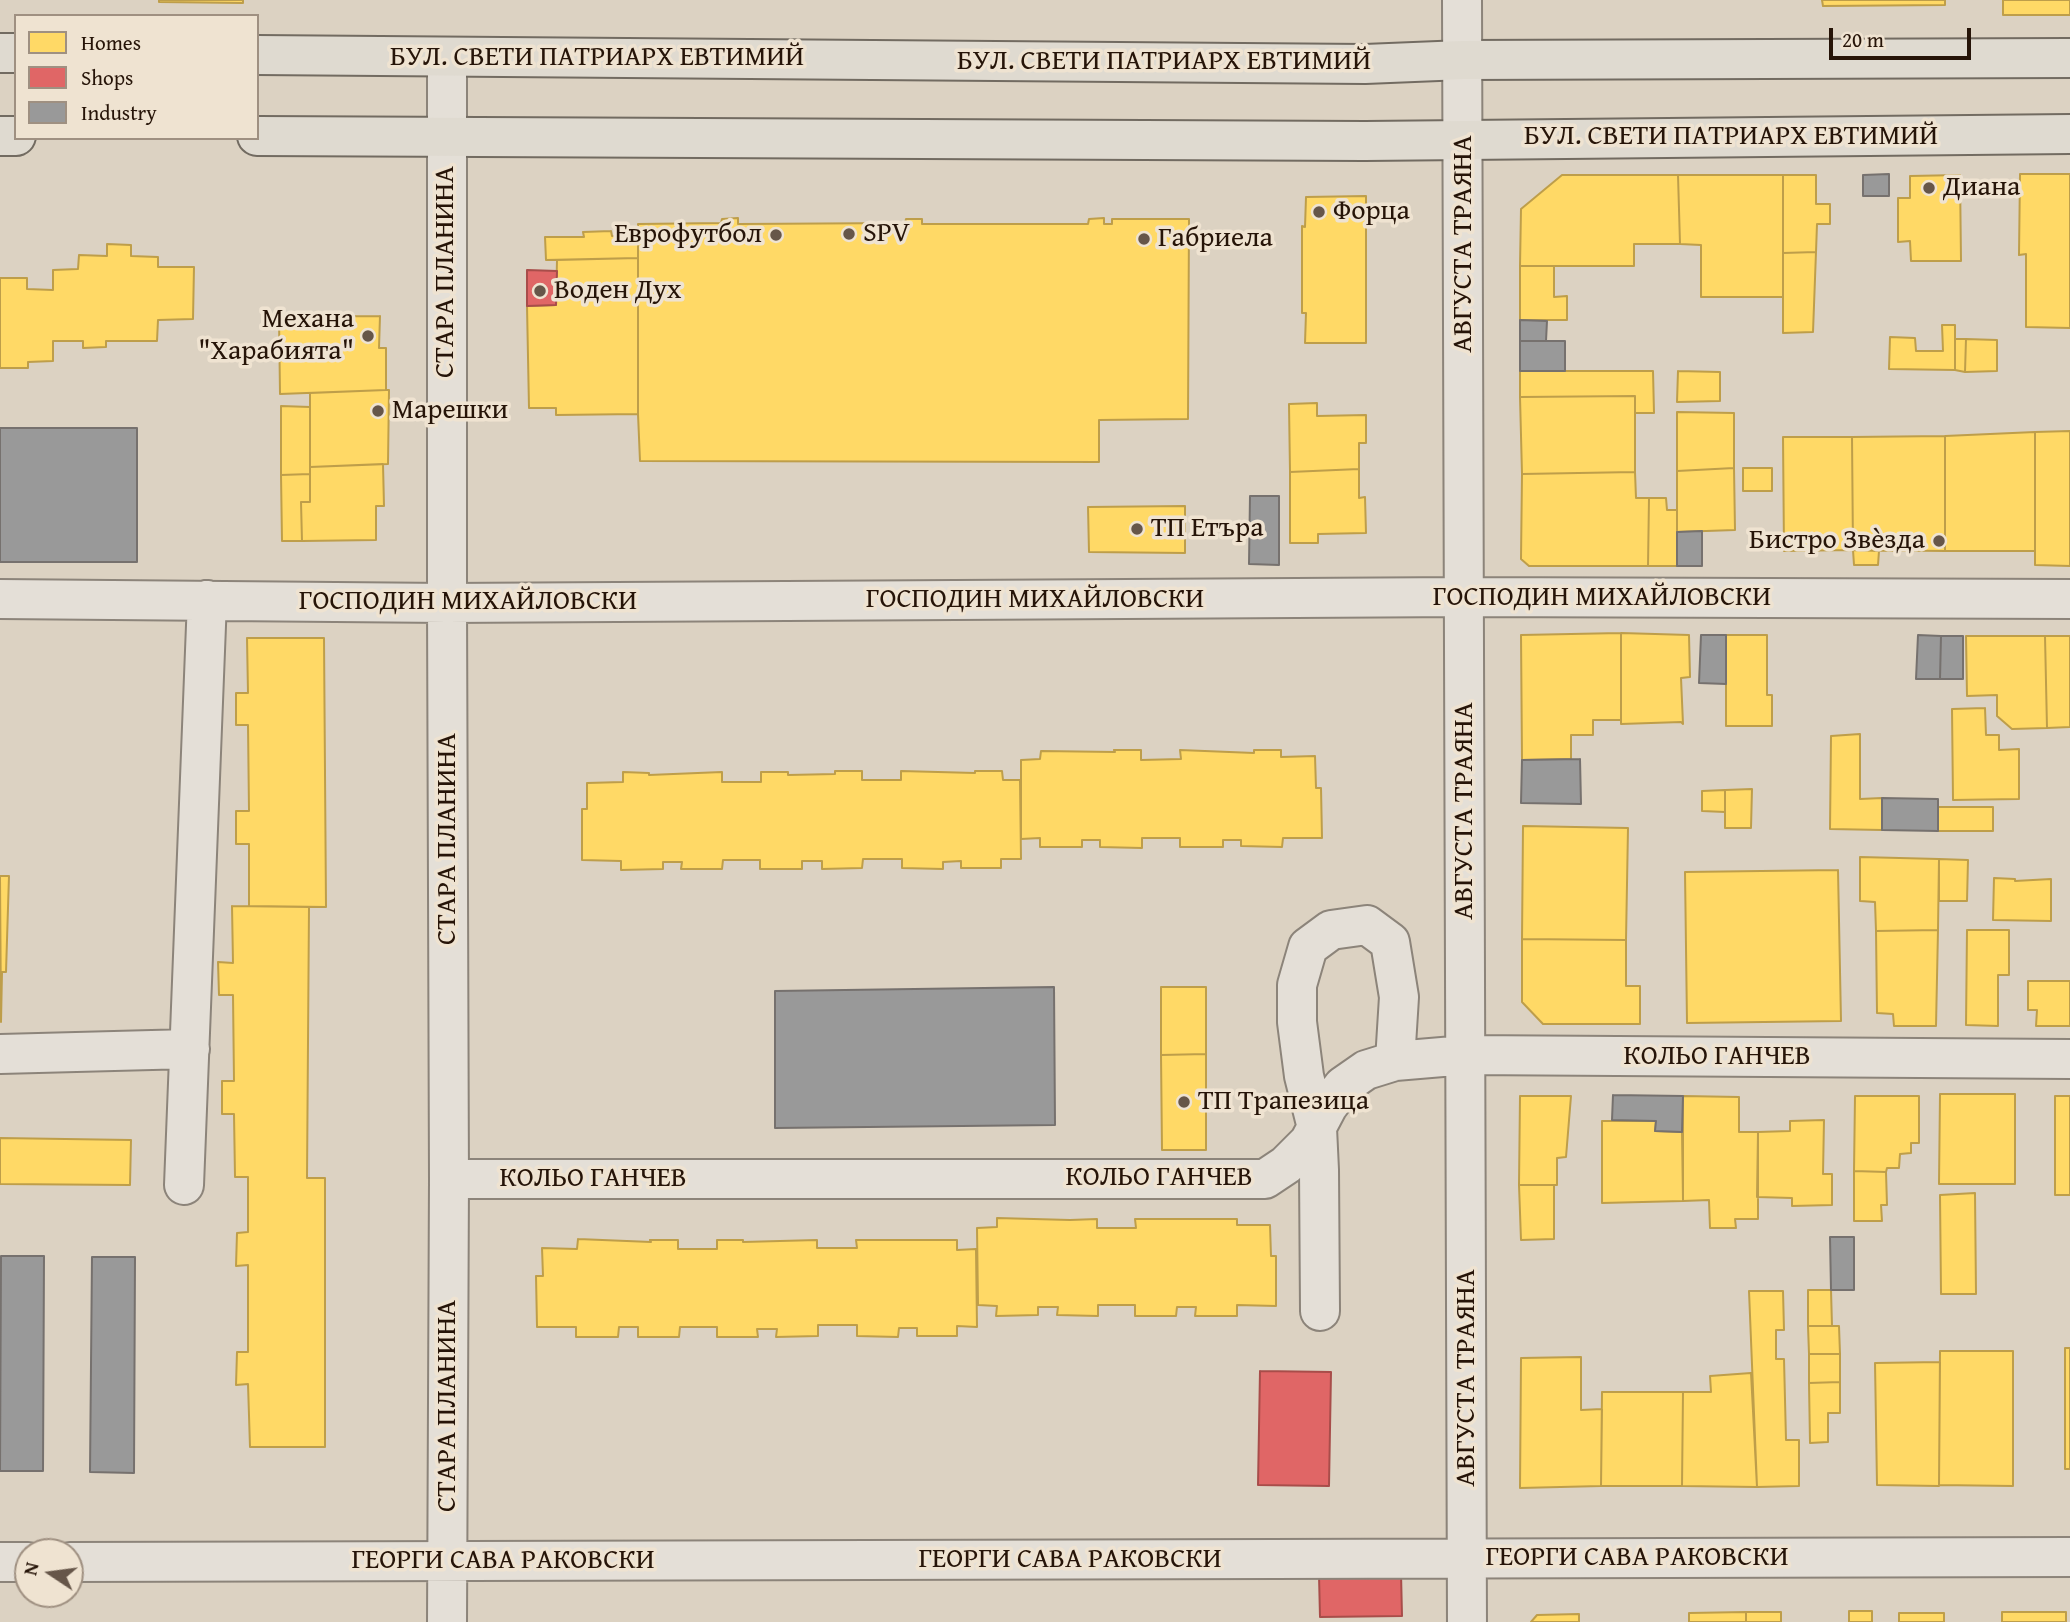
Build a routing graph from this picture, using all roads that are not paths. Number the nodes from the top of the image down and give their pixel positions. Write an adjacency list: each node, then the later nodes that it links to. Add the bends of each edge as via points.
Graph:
1 (1462, 0): 5 (street, АВГУСТА ТРАЯНА)
2 (259, 55): 3 (main road, БУЛ. СВЕТИ ПАТРИАРХ ЕВТИМИЙ)
3 (447, 57): 5 (main road, БУЛ. СВЕТИ ПАТРИАРХ ЕВТИМИЙ); 8 (street, СТАРА ПЛАНИНА)
4 (2070, 58): 5 (main road, БУЛ. СВЕТИ ПАТРИАРХ ЕВТИМИЙ)
5 (1463, 61): 9 (street, АВГУСТА ТРАЯНА)
6 (2070, 134): 9 (main road, БУЛ. СВЕТИ ПАТРИАРХ ЕВТИМИЙ)
7 (259, 136): 8 (main road, БУЛ. СВЕТИ ПАТРИАРХ ЕВТИМИЙ)
8 (446, 136): 9 (main road, БУЛ. СВЕТИ ПАТРИАРХ ЕВТИМИЙ); 14 (street, СТАРА ПЛАНИНА)
9 (1463, 139): 10 (street, АВГУСТА ТРАЯНА)
10 (1465, 597): 12 (street, ГОСПОДИН МИХАЙЛОВСКИ); 14 (street, ГОСПОДИН МИХАЙЛОВСКИ); 17 (street, АВГУСТА ТРАЯНА)
11 (0, 599): 13 (street, ГОСПОДИН МИХАЙЛОВСКИ)
12 (2070, 599)
13 (207, 600): 14 (street, ГОСПОДИН МИХАЙЛОВСКИ); 15 (street)
14 (447, 603): 21 (street, СТАРА ПЛАНИНА)
15 (190, 1049): 16 (street); 22 (street)
16 (0, 1054)
17 (1466, 1055): 18 (street, КОЛЬО ГАНЧЕВ); 19 (street, КОЛЬО ГАНЧЕВ); 25 (street, АВГУСТА ТРАЯНА)
18 (2070, 1059)
19 (1395, 1060): 20 (street, КОЛЬО ГАНЧЕВ, via 1366,1070 1343,1086); 20 (street, via 1399,997 1390,942 1367,925 1331,930 1308,947 1297,985 1304,1076)
20 (1317, 1128): 21 (street, КОЛЬО ГАНЧЕВ, via 1286,1165 1265,1179); 23 (street)
21 (449, 1179): 26 (street, СТАРА ПЛАНИНА)
22 (184, 1185)
23 (1320, 1311)
24 (2070, 1557): 25 (street, ГЕОРГИ САВА РАКОВСКИ)
25 (1467, 1559): 26 (street, ГЕОРГИ САВА РАКОВСКИ); 29 (street, АВГУСТА ТРАЯНА)
26 (447, 1561): 27 (street, ГЕОРГИ САВА РАКОВСКИ); 28 (street, СТАРА ПЛАНИНА)
27 (84, 1562)
28 (447, 1622)
29 (1467, 1622)

